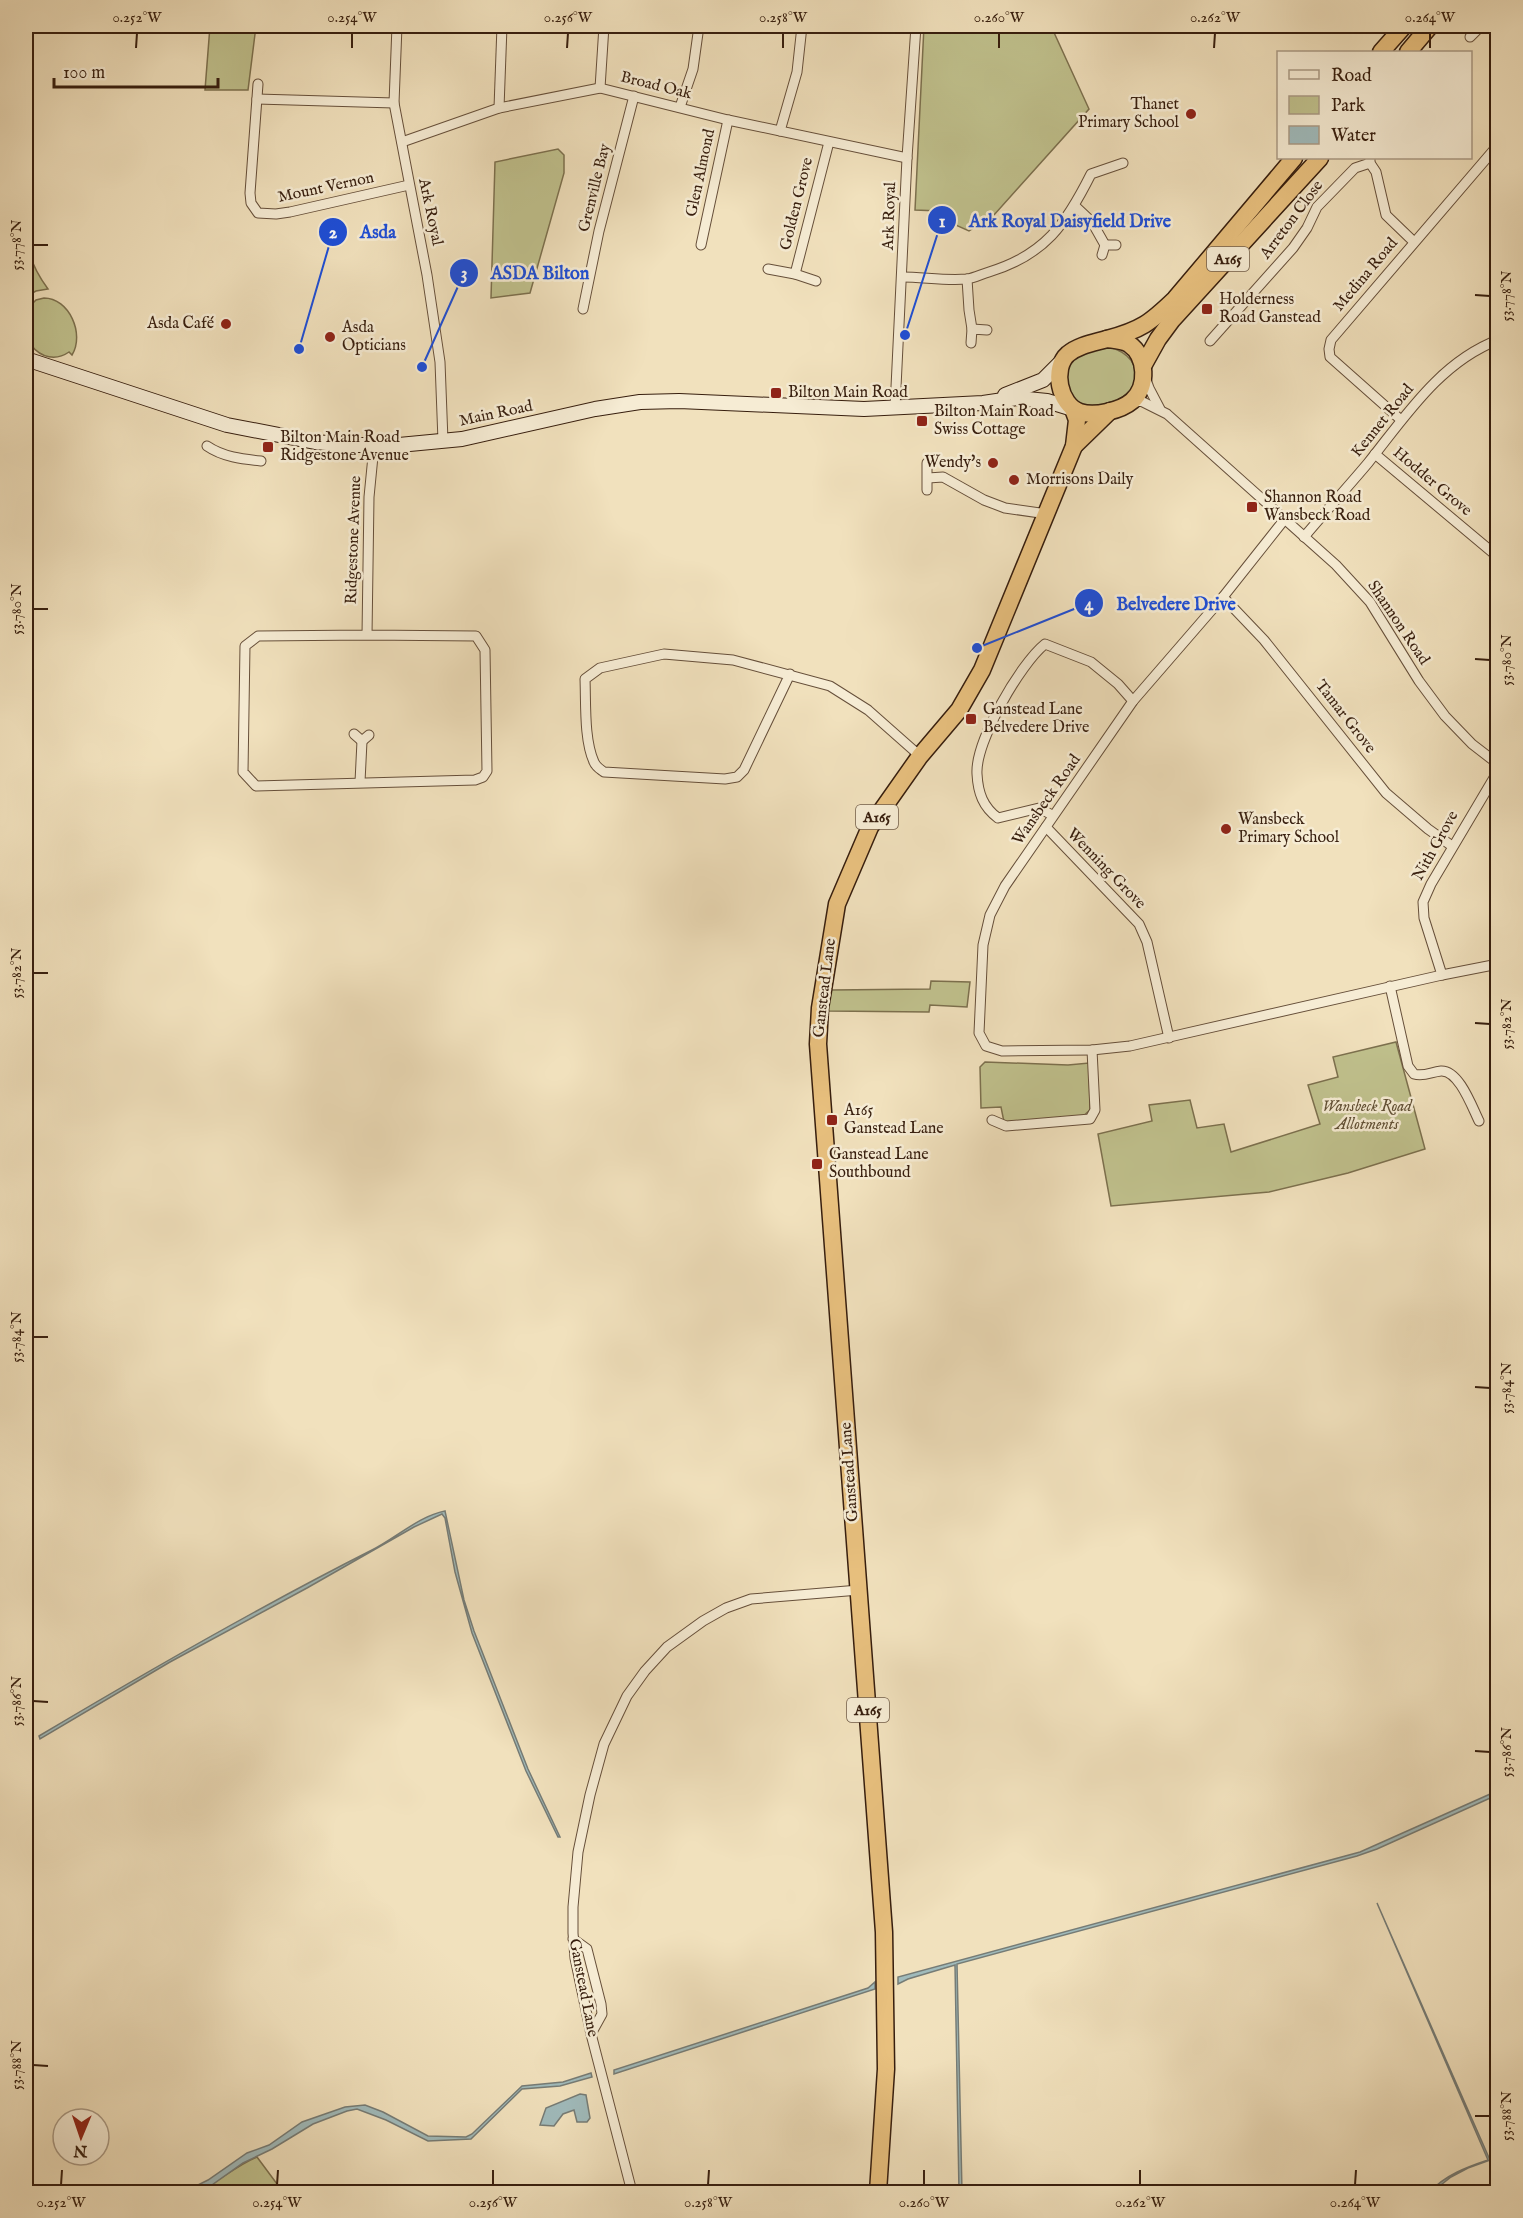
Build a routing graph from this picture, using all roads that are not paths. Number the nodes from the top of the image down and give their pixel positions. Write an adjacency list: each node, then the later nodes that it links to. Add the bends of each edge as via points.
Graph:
1 (397, 26): 15 (street, Ark Royal)
2 (502, 26): 17 (street)
3 (604, 26): 12 (street)
4 (699, 26): 16 (street, via 693,69)
5 (802, 26): 19 (street, via 797,72)
6 (916, 26): 23 (street, Ark Royal)
7 (1404, 26): 9 (highway)
8 (1430, 26): 10 (highway)
9 (1382, 51)
10 (1409, 51)
11 (258, 84): 14 (street, Mount Vernon)
12 (600, 88): 13 (street, Broad Oak); 17 (street, Broad Oak)
13 (634, 96): 16 (street, Broad Oak); 40 (street, Grenville Bay)
14 (257, 99): 15 (street); 28 (street, Mount Vernon, via 250,193 258,213 290,212)
15 (394, 103): 20 (street, Ark Royal)
16 (680, 107): 18 (street, Broad Oak)
17 (499, 108): 20 (street, Broad Oak)
18 (728, 120): 19 (street, Broad Oak); 30 (street, Glen Almond)
19 (780, 131): 21 (street, Broad Oak)
20 (402, 142): 28 (street, Ark Royal)
21 (829, 142): 23 (street, Broad Oak); 36 (street, Golden Grove)
22 (1497, 145): 32 (street, Medina Road)
23 (907, 158): 37 (street, Ark Royal)
24 (1293, 159): 45 (highway, A165, via 1154,320 1131,333)
25 (1319, 159): 51 (highway, A165, via 1172,320)
26 (1370, 160): 32 (street, Arreton Close, via 1386,215); 47 (street, Arreton Close, via 1355,168 1317,207 1293,248 1218,327)
27 (1123, 163): 29 (street, via 1091,174)
28 (409, 185): 59 (street, Ark Royal, via 421,236 440,362)
29 (1075, 206): 34 (street, via 1092,222 1103,250); 38 (street, via 1055,233 1028,256)
30 (704, 232): 31 (street, Glen Almond); 33 (street, Glen Almond)
31 (716, 235)
32 (1413, 242): 58 (street, Medina Road, via 1331,340 1329,349 1330,357)
33 (701, 245)
34 (1116, 245)
35 (768, 269): 36 (street, Golden Grove)
36 (795, 274): 39 (street, Golden Grove)
37 (902, 277): 38 (street); 54 (street, Ark Royal)
38 (967, 279): 43 (street)
39 (816, 281)
40 (587, 288): 41 (street); 42 (street, Grenville Bay)
41 (599, 291)
42 (583, 309)
43 (972, 329): 44 (street); 48 (street)
44 (987, 330)
45 (1107, 339): 50 (highway, A165, via 1083,345); 51 (highway, via 1130,345)
46 (1497, 340): 58 (street, Kennet Road, via 1463,357)
47 (1210, 341)
48 (970, 343)
49 (26, 359): 61 (main road, Main Road, via 249,431 315,442)
50 (1061, 362): 52 (main road, Main Road, via 1037,383); 55 (highway, A165, via 1062,390)
51 (1143, 368): 53 (highway, A165, via 1140,389); 56 (street, Shannon Road)
52 (983, 403): 54 (main road, Main Road); 55 (main road, Main Road, via 1037,399)
53 (1126, 405): 56 (street, Shannon Road, via 1136,400); 57 (highway, A165)
54 (895, 408): 59 (main road, Main Road, via 639,402)
55 (1073, 409): 57 (highway, A165, via 1091,414); 62 (highway, Ganstead Lane / A165, via 1077,420)
56 (1160, 409): 69 (street, Shannon Road)
57 (1110, 411): 62 (highway, Ganstead Lane / A165)
58 (1401, 420): 63 (street, Kennet Road)
59 (443, 441): 61 (main road, Main Road)
60 (207, 446): 64 (street, via 217,452)
61 (374, 446): 73 (street, Ridgestone Avenue, via 369,497)
62 (1074, 446): 68 (highway, Ganstead Lane / A165)
63 (1375, 454): 70 (street, Kennet Road); 71 (street, Hodder Grove)
64 (261, 461)
65 (927, 463): 66 (street)
66 (928, 478): 67 (street); 68 (street, via 943,477 1005,508)
67 (927, 490)
68 (1047, 514): 77 (highway, Ganstead Lane / A165, via 982,670 959,710)
69 (1284, 520): 70 (street, Shannon Road); 72 (street, Wansbeck Road)
70 (1304, 537): 78 (street, Shannon Road, via 1370,602 1445,716)
71 (1497, 557)
72 (1223, 597): 75 (street, Wansbeck Road); 83 (street, Tamar Grove, via 1264,640 1386,792)
73 (367, 635): 80 (street, via 258,636 245,646 243,772 256,786); 80 (street, via 476,636 485,650 487,771 475,780)
74 (790, 674): 74 (street, via 733,660 664,654 600,668 585,679 594,765 604,772 737,777 744,770); 77 (street, via 830,686 868,710)
75 (1133, 701): 81 (street, Wansbeck Road); 81 (street, via 1091,662 1045,644 1034,653 996,713 977,773 987,810 998,818 1039,808)
76 (354, 734): 80 (street, via 365,738)
77 (920, 756): 91 (highway, Ganstead Lane / A165, via 870,827 837,903 820,1008 818,1044)
78 (1497, 764)
79 (1497, 771): 83 (street, Nith Grove)
80 (360, 782)
81 (1053, 815): 82 (street, Wansbeck Road)
82 (1046, 827): 87 (street, Wenning Grove, via 1139,924 1147,942); 88 (street, Wansbeck Road, via 990,915 984,945 979,1033 986,1046 1002,1051)
83 (1452, 846): 85 (street, Nith Grove, via 1423,902 1424,918)
84 (1497, 964): 85 (street, Wansbeck Road)
85 (1442, 975): 86 (street, Wansbeck Road)
86 (1390, 986): 87 (street, Wansbeck Road); 90 (street, via 1408,1066 1421,1076 1450,1072)
87 (1169, 1038): 88 (street, Wansbeck Road)
88 (1092, 1050): 89 (street, via 1095,1110 1090,1119 1006,1126)
89 (992, 1120)
90 (1479, 1121)
91 (859, 1590): 92 (street, Ganstead Lane, via 738,1602 667,1647 645,1671 627,1696 604,1744 590,1795 578,1852); 95 (highway, Ganstead Lane / A165, via 886,1979 885,2108)
92 (573, 1939): 93 (street, Ganstead Lane); 93 (street, via 587,1949 602,2004 600,2022)
93 (591, 2034): 94 (street, Ganstead Lane)
94 (632, 2193)
95 (878, 2193)

